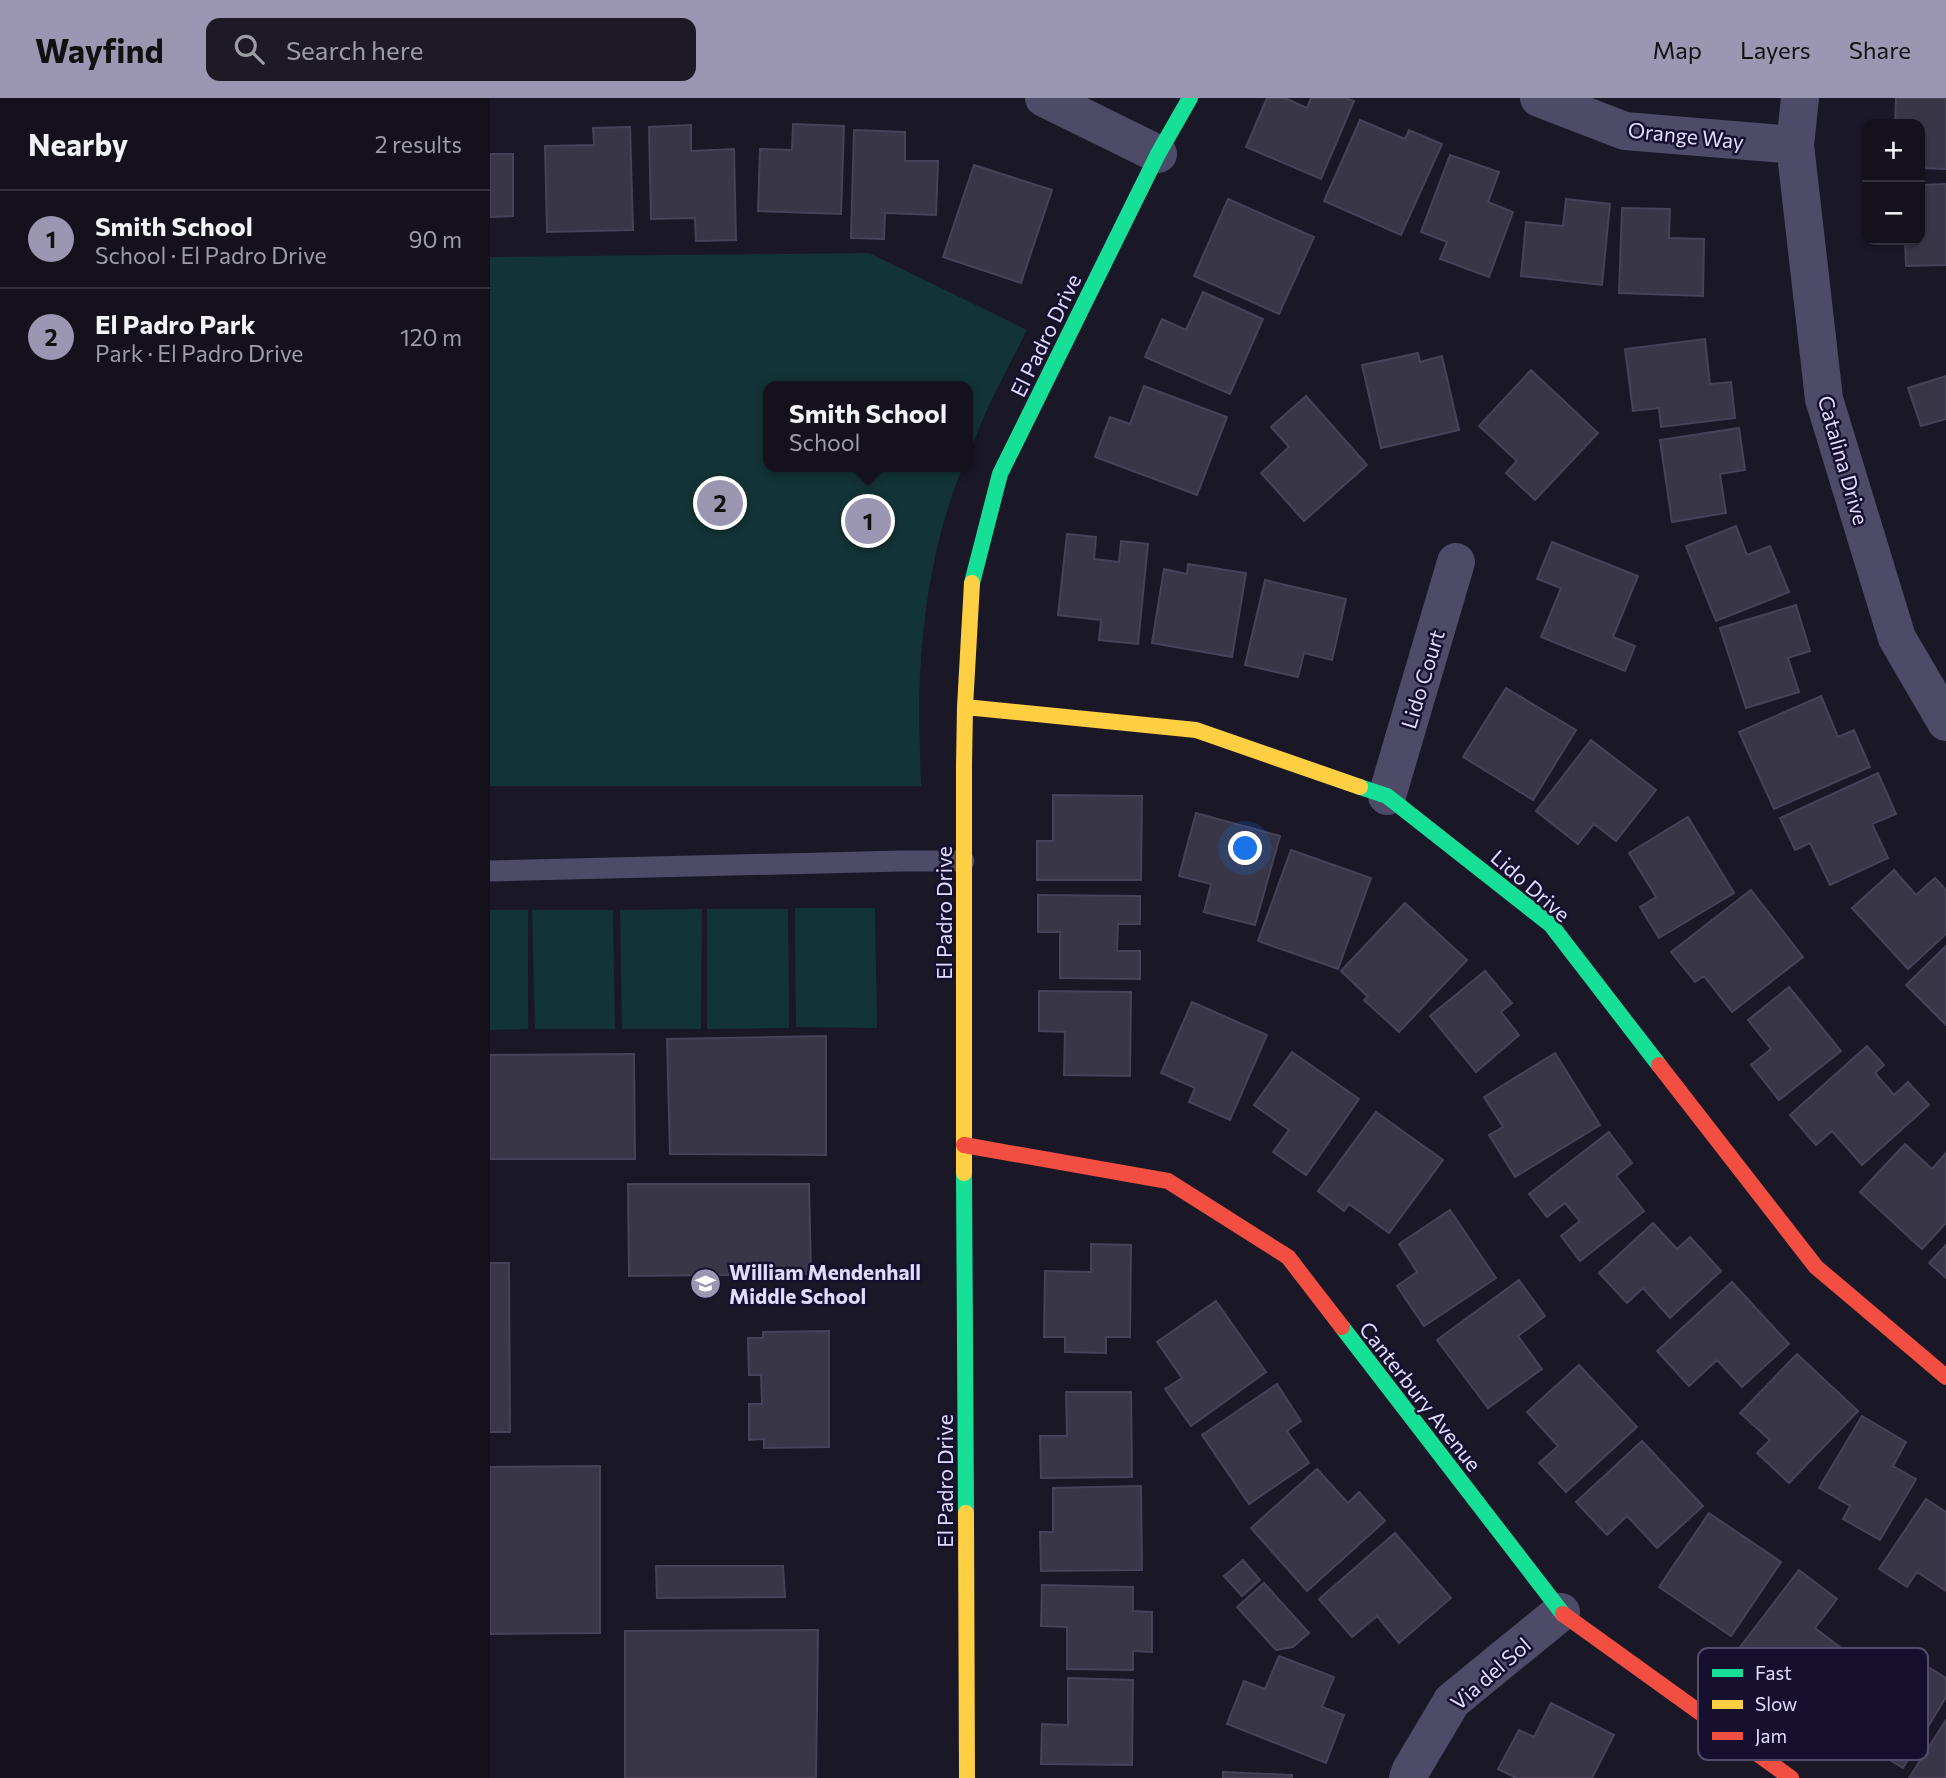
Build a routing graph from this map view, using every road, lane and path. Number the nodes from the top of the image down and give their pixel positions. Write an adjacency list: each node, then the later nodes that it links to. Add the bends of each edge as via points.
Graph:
1 (1044, 98): 6 (street)
2 (1189, 98): 6 (street, El Padro Drive)
3 (1539, 98): 5 (street, Orange Way, via 1625,131)
4 (1800, 98): 5 (street, Catalina Drive)
5 (1796, 145): 9 (street, Catalina Drive, via 1824,398 1897,638)
6 (1158, 154): 8 (street, El Padro Drive, via 1000,474 971,585)
7 (1457, 562): 10 (street, Lido Court)
8 (965, 707): 10 (street, Lido Drive, via 1196,730); 11 (street, El Padro Drive)
9 (1946, 722)
10 (1387, 796): 14 (street, Lido Drive, via 1551,925 1815,1267)
11 (964, 861): 12 (lane); 13 (street, El Padro Drive)
12 (490, 871)
13 (964, 1145): 15 (street, Canterbury Avenue, via 1168,1181 1288,1257); 18 (street, El Padro Drive)
14 (1946, 1377)
15 (1561, 1612): 16 (street, Canterbury Avenue); 19 (street, Via del Sol, via 1452,1701)
16 (1698, 1711)
17 (1766, 1760): 20 (street, Canterbury Avenue)
18 (967, 1778)
19 (1408, 1778)
20 (1791, 1778)

